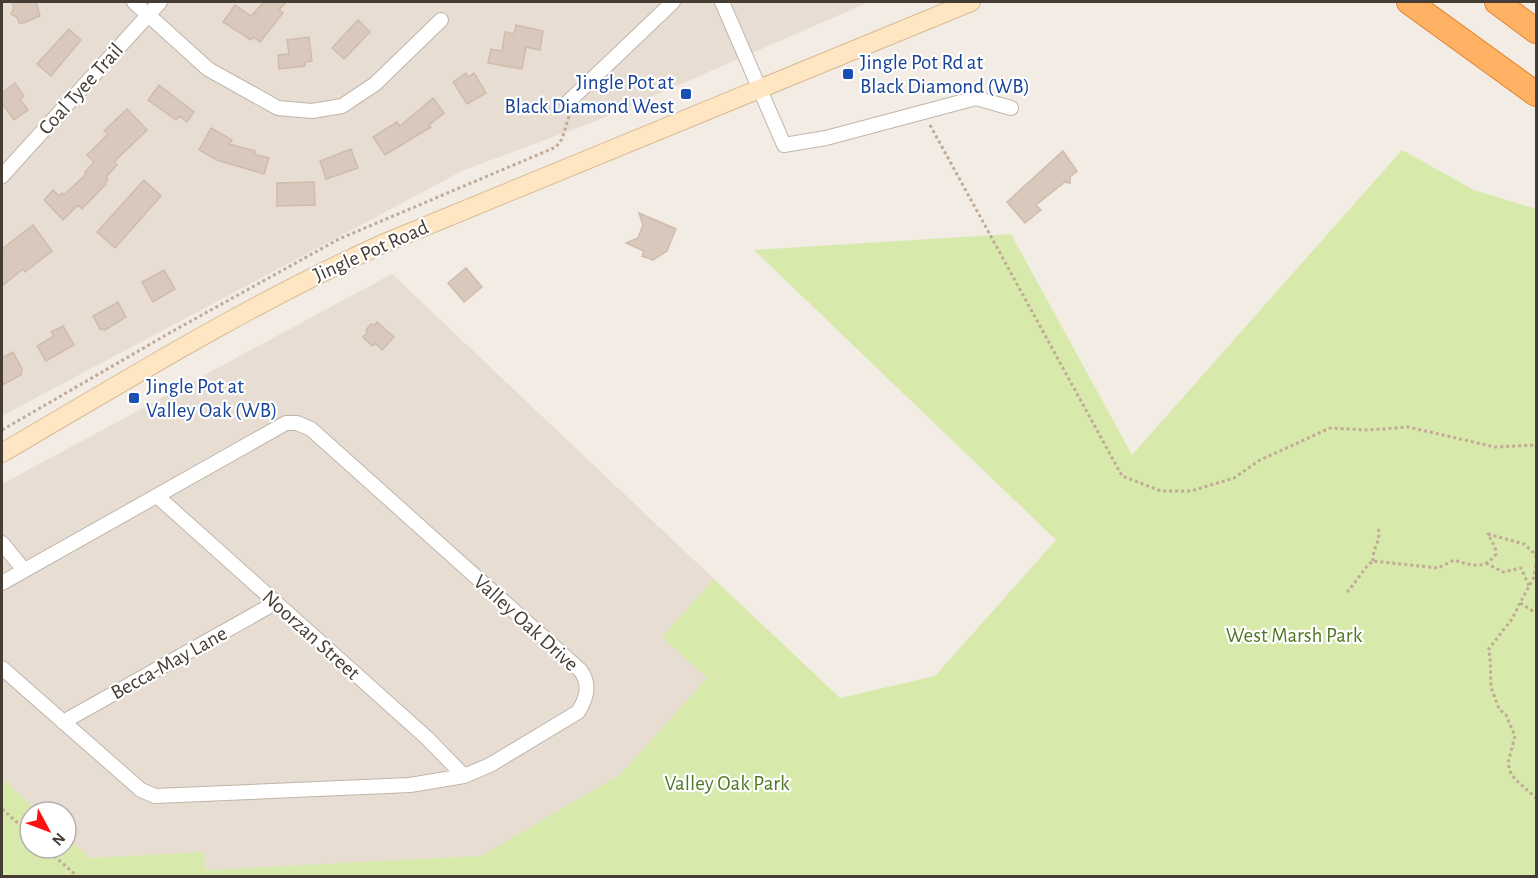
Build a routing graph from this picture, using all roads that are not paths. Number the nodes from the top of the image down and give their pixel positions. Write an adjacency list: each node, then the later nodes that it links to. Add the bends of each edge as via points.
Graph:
1 (134, 2): 8 (street)
2 (160, 2): 8 (street, Coal Tyee Trail)
3 (673, 2): 13 (street)
4 (722, 2): 11 (street)
5 (971, 2): 11 (main road, Jingle Pot Road)
6 (1497, 2): 10 (highway)
7 (1413, 5): 12 (highway)
8 (149, 14): 9 (street, via 208,69 278,108 312,111 342,106 375,84); 15 (street, Coal Tyee Trail)
9 (441, 20)
10 (1536, 31)
11 (760, 88): 14 (street, via 784,145 826,138 976,98); 16 (main road, Jingle Pot Road, via 337,264)
12 (1536, 94)
13 (567, 103)
14 (1011, 108)
15 (2, 176)
16 (2, 453)
17 (157, 496): 19 (street, Valley Oak Drive); 21 (street, Noorzan Street); 24 (street, Valley Oak Drive, via 286,423 304,426 583,675 587,691 578,712)
18 (2, 543): 19 (street)
19 (24, 570): 20 (street, Valley Oak Drive)
20 (2, 583)
21 (276, 603): 23 (street, Becca-May Lane); 24 (street, Noorzan Street)
22 (2, 668): 23 (street, Valley Oak Drive)
23 (63, 722): 24 (street, Valley Oak Drive, via 141,790 155,796 410,785)
24 (465, 776)

